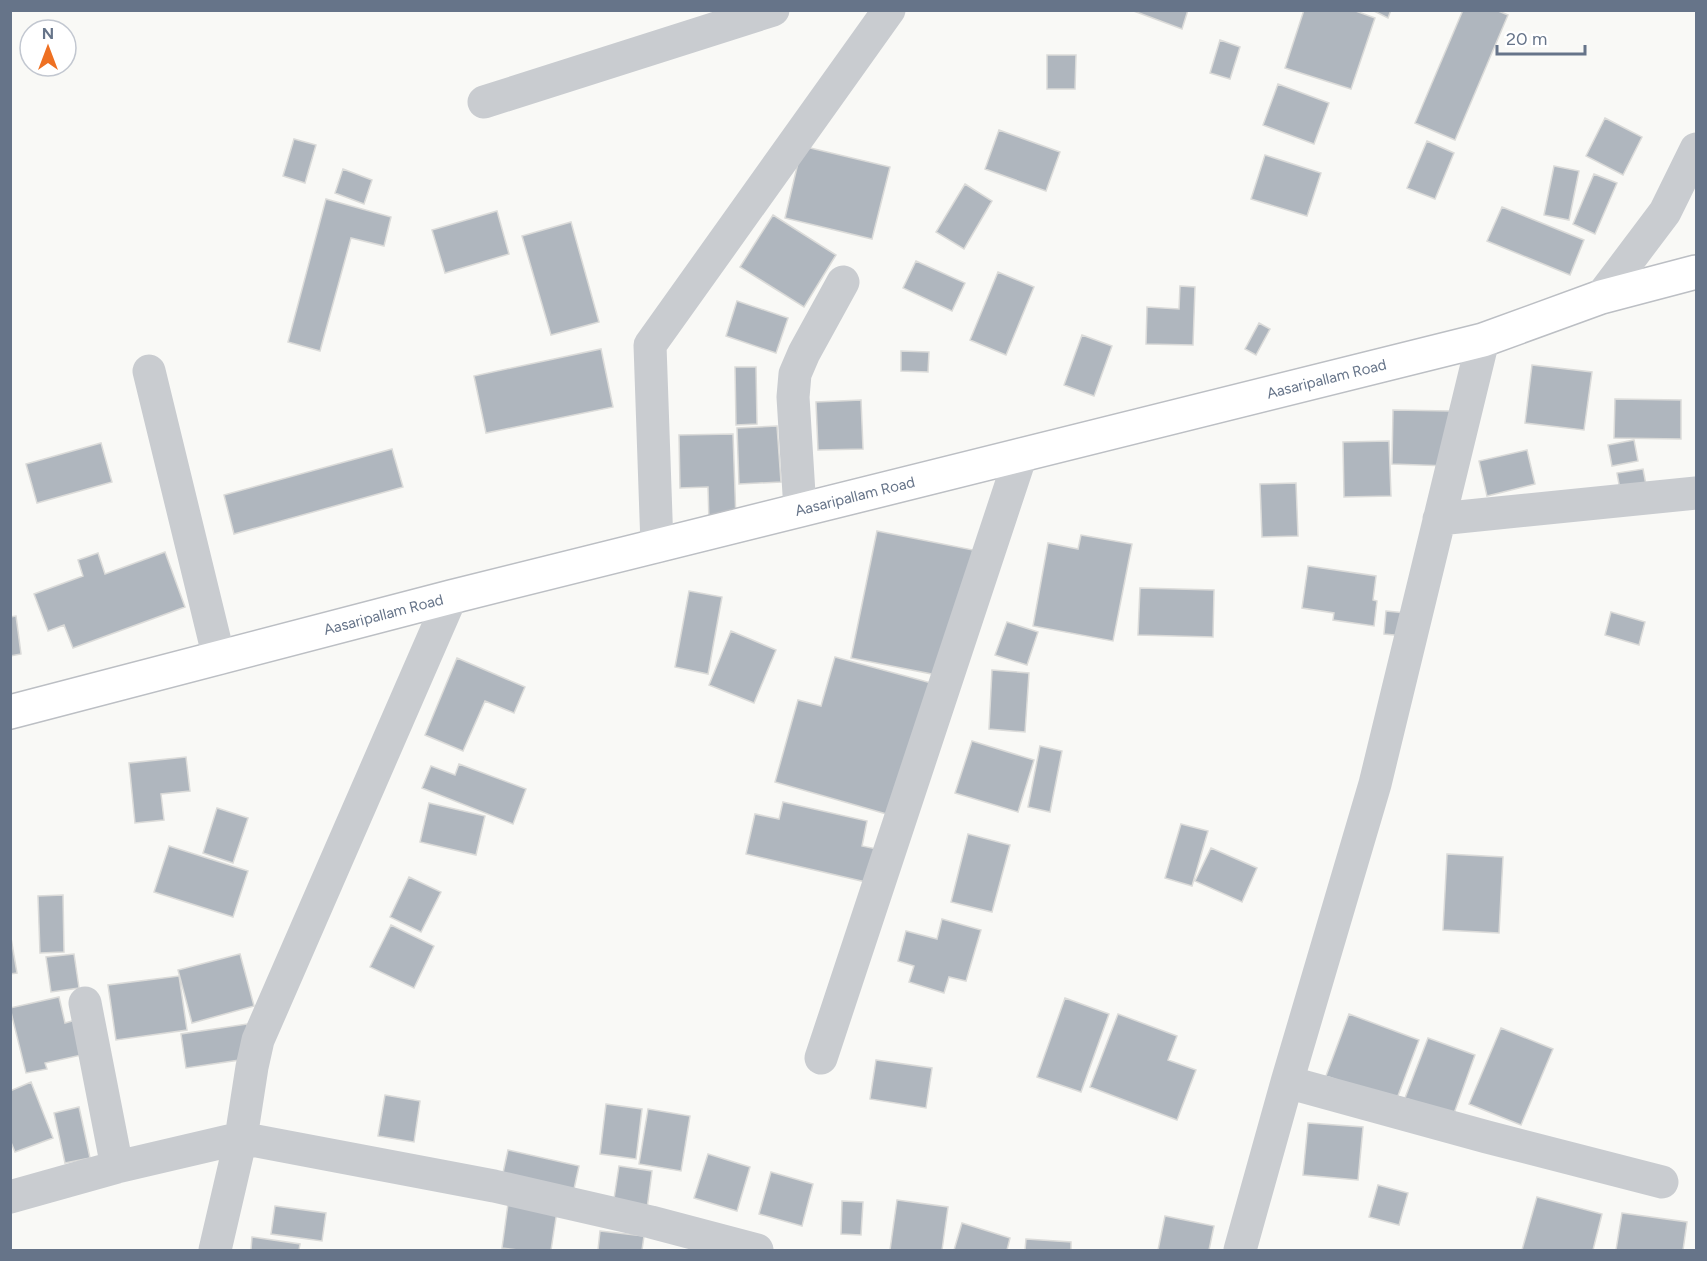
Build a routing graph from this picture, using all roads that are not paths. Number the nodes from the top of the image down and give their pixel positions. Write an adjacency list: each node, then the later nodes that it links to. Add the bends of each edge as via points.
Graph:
1 (772, 10): 3 (street)
2 (889, 10): 14 (street, via 650,345)
3 (484, 102)
4 (1696, 149): 7 (street, via 1665,212)
5 (1696, 272): 7 (main road, Aasaripallam Road)
6 (843, 282): 12 (street, via 795,374)
7 (1601, 297): 8 (main road, Aasaripallam Road)
8 (1483, 340): 10 (main road, Aasaripallam Road); 13 (street)
9 (149, 371): 16 (street)
10 (1021, 455): 12 (main road, Aasaripallam Road); 19 (street)
11 (1696, 493): 13 (street)
12 (800, 510): 14 (main road, Aasaripallam Road)
13 (1439, 519): 20 (street, via 1376,784)
14 (657, 546): 15 (main road, Aasaripallam Road)
15 (451, 597): 16 (main road, Aasaripallam Road); 21 (street, via 258,1040)
16 (219, 658): 17 (main road, Aasaripallam Road)
17 (10, 712)
18 (85, 1003): 22 (street)
19 (821, 1058)
20 (1287, 1082): 23 (street); 27 (street)
21 (241, 1138): 22 (street); 25 (street); 26 (street, via 494,1186)
22 (117, 1167): 24 (street)
23 (1662, 1182)
24 (10, 1197)
25 (215, 1251)
26 (757, 1251)
27 (1240, 1251)

